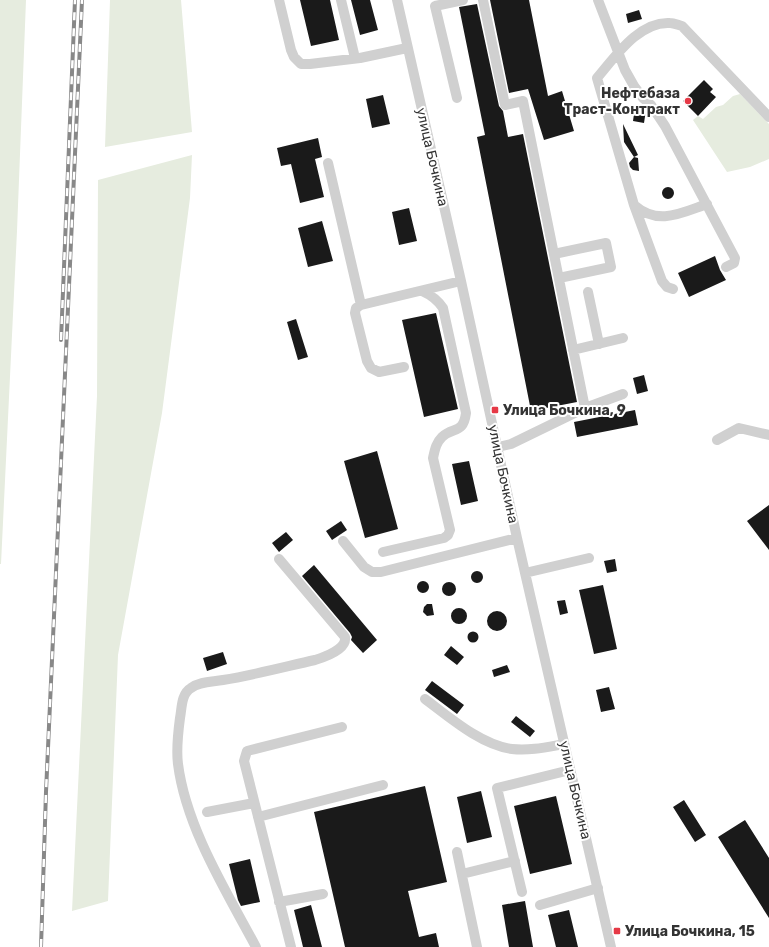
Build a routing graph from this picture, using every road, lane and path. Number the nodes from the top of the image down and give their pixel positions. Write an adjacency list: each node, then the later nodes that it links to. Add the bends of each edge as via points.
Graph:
1 (279, 0): 9 (street, via 291,50 297,61 310,64)
2 (342, 0): 9 (street)
3 (397, 0): 7 (street, улица Бочкина)
4 (463, 0): 10 (street, via 435,6)
5 (483, 0): 15 (street, via 504,105 523,101)
6 (598, 0): 8 (street)
7 (407, 48): 9 (street); 18 (street, улица Бочкина)
8 (618, 53): 11 (street, via 626,43 647,28 666,23 682,26); 13 (street, via 634,86 665,126); 14 (street, via 597,78)
9 (355, 58)
10 (457, 98)
11 (769, 117)
12 (328, 163): 22 (street)
13 (707, 204): 14 (street, via 675,215 655,217); 16 (street, via 735,258 734,263)
14 (634, 206): 19 (street, via 662,281)
15 (554, 254): 17 (street); 17 (street, via 606,242 611,266)
16 (726, 268)
17 (559, 278): 25 (street)
18 (461, 281): 20 (street); 31 (street, улица Бочкина)
19 (673, 289)
20 (422, 291): 22 (street); 34 (street, via 433,296 443,308 466,413 460,428 443,436 439,441 433,458 450,530 444,538)
21 (588, 292): 24 (street)
22 (361, 305): 26 (street, via 356,308 355,313 371,368 379,372)
23 (623, 338): 24 (street)
24 (599, 344): 25 (street)
25 (573, 350): 28 (street)
26 (404, 367)
27 (623, 394): 28 (street)
28 (585, 408): 31 (street, via 510,444)
29 (769, 435): 30 (street, via 739,428)
30 (718, 440)
31 (498, 447): 32 (street, улица Бочкина)
32 (517, 538): 33 (street, via 381,572 372,572 364,567); 37 (street, улица Бочкина)
33 (343, 541)
34 (383, 552)
35 (589, 558): 37 (street)
36 (279, 559): 54 (street, via 346,640 329,656 195,685 189,689 183,700 178,732 178,763 184,796 200,838)
37 (525, 573): 40 (street, улица Бочкина)
38 (425, 699): 40 (street, via 462,728 502,746 529,749)
39 (342, 727): 43 (street, via 247,751 244,761)
40 (564, 744): 41 (street, улица Бочкина)
41 (570, 770): 47 (street, via 497,788); 49 (street, улица Бочкина)
42 (383, 785): 45 (street)
43 (254, 803): 44 (street); 45 (street)
44 (207, 812)
45 (258, 817): 52 (street)
46 (457, 852): 48 (street)
47 (514, 861): 48 (street); 50 (street)
48 (462, 874): 56 (street)
49 (598, 888): 53 (street); 57 (street, улица Бочкина)
50 (522, 892)
51 (323, 894): 52 (street)
52 (279, 902): 55 (street)
53 (540, 905)
54 (256, 947)
55 (291, 947)
56 (477, 947)
57 (611, 947)

